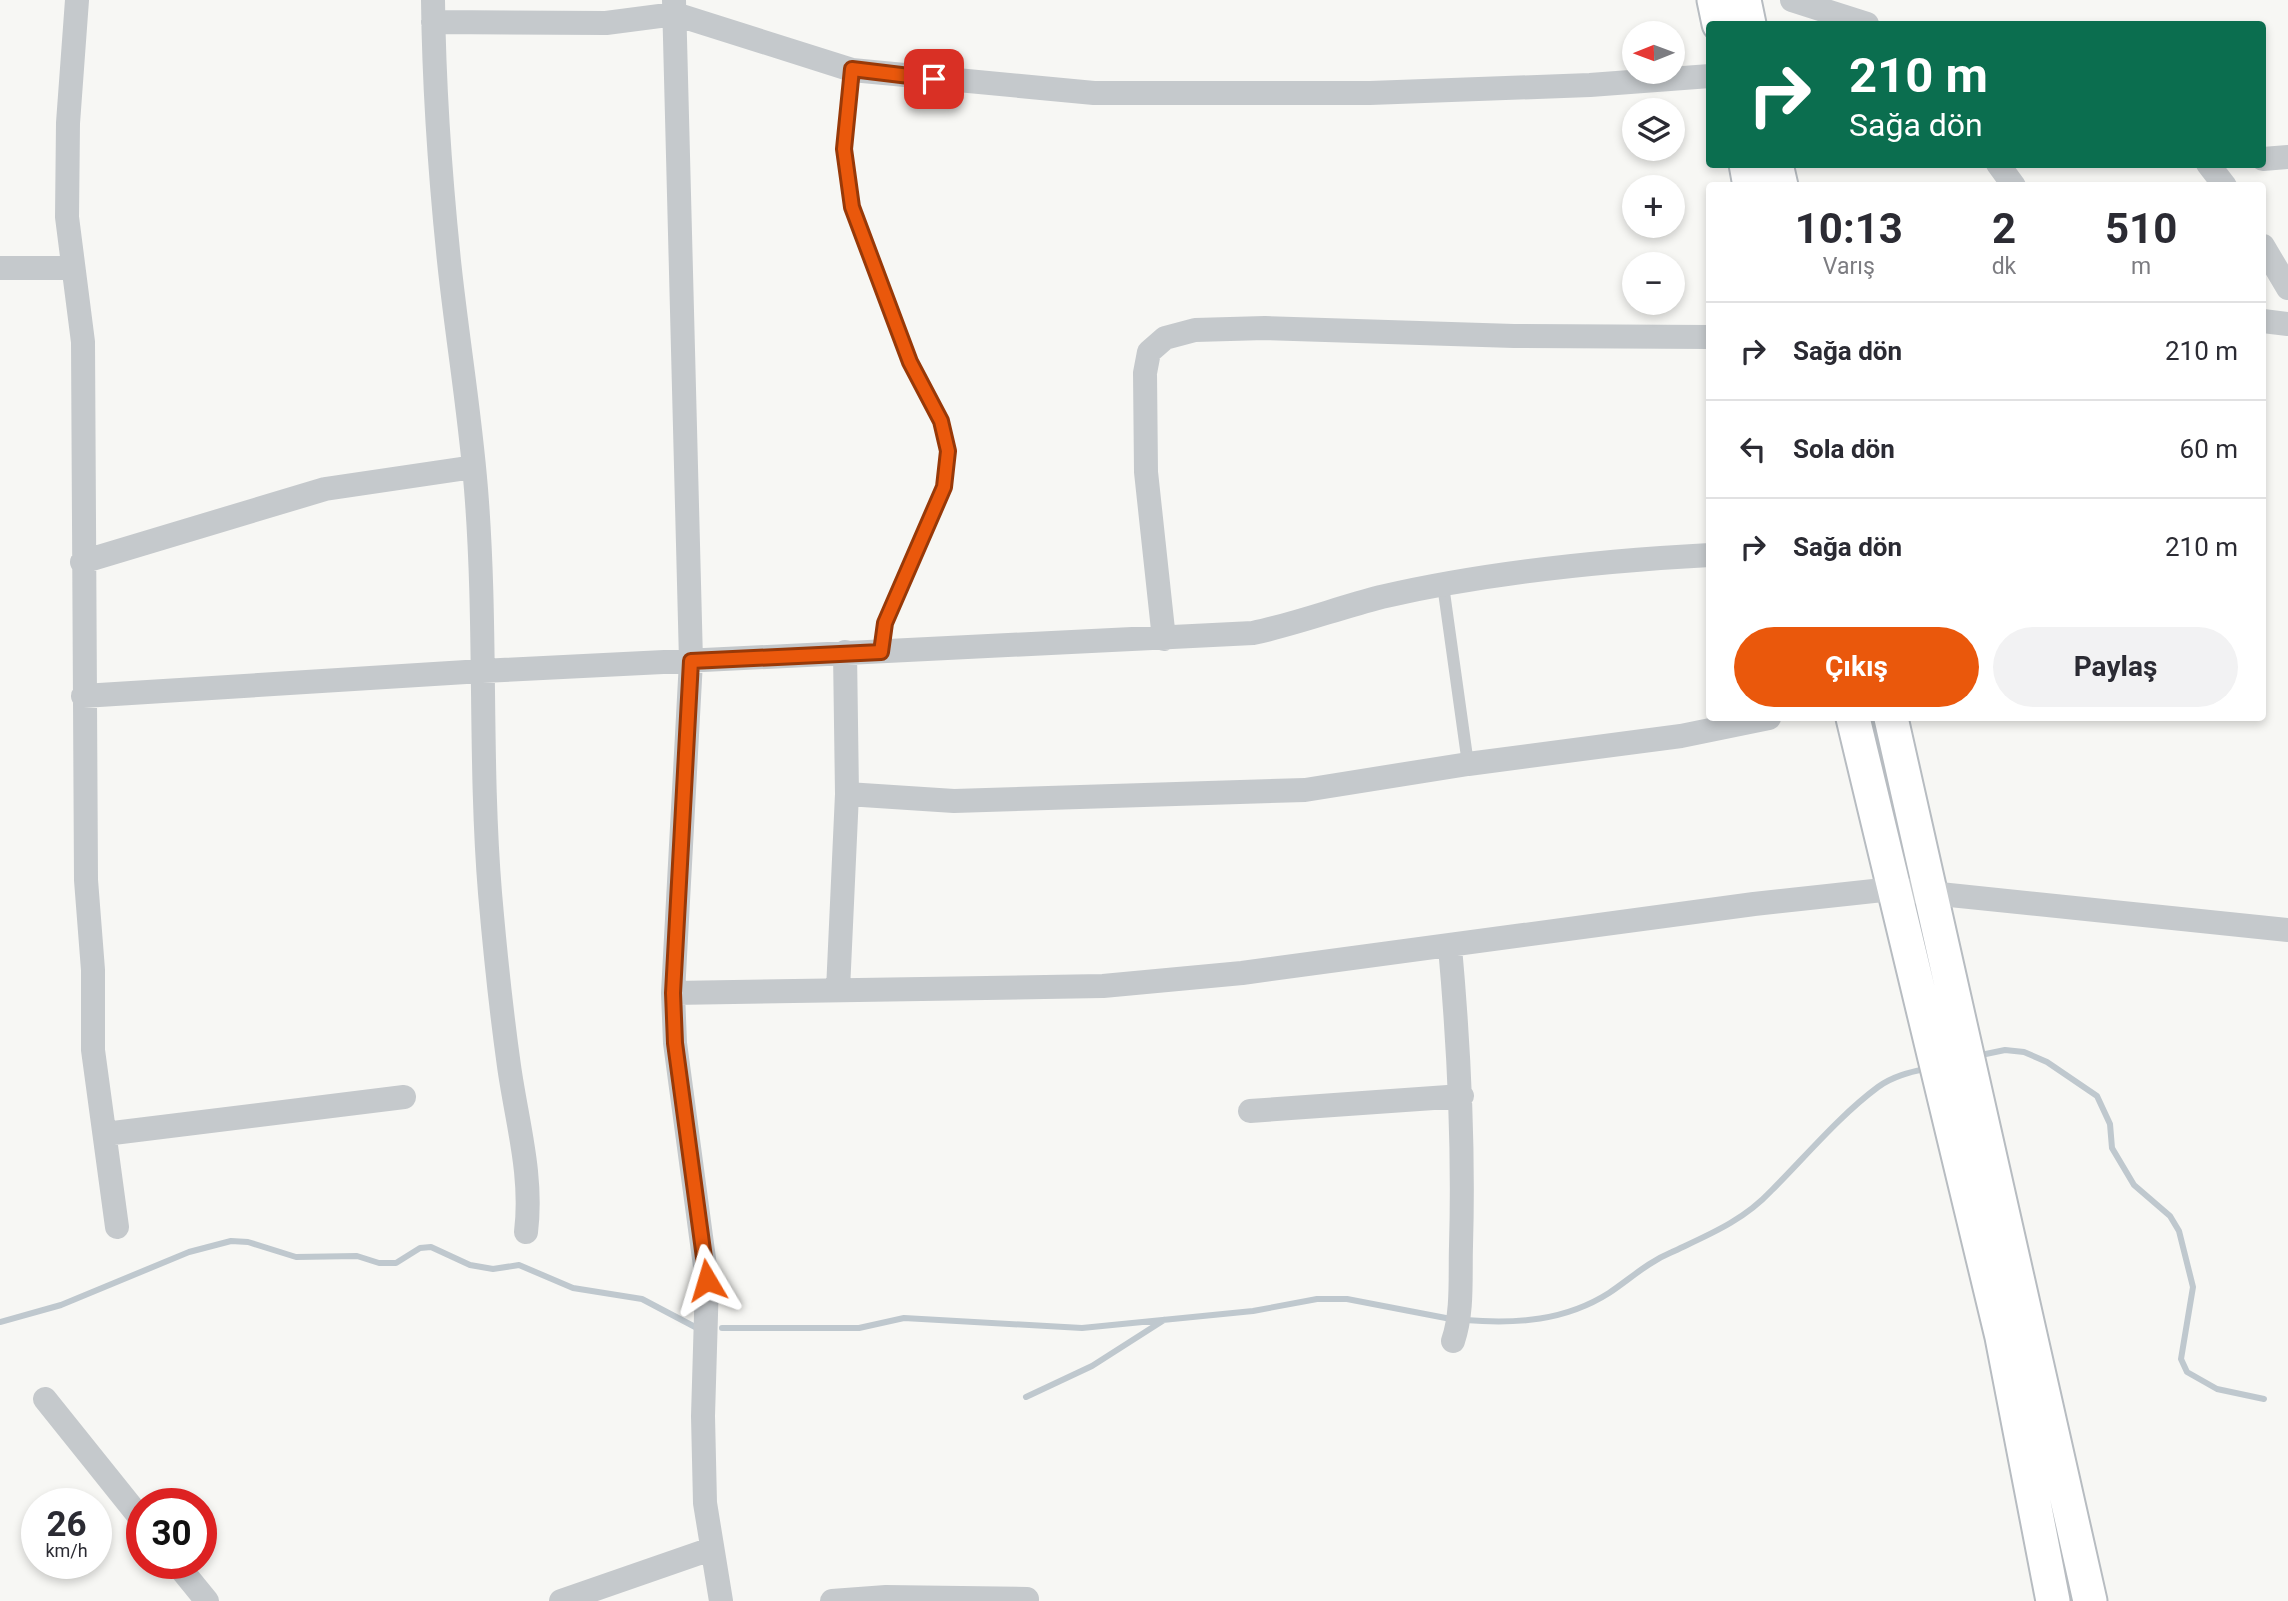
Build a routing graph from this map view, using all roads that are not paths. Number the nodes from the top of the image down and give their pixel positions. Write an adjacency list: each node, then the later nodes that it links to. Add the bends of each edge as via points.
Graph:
1 (77, 0): 18 (street, via 68,122 67,217)
2 (1714, 0): 7 (main road)
3 (1744, 0): 8 (main road)
4 (1793, 0): 9 (street)
5 (674, 7): 6 (street, via 607,23); 10 (street); 30 (street)
6 (433, 11): 23 (street, via 433,76 449,261)
7 (1718, 21)
8 (1748, 21)
9 (1858, 21)
10 (852, 69): 11 (street, via 1094,93 1384,92); 29 (lane, via 844,149 852,207 910,362 941,421 948,451 944,487 885,623)
11 (1706, 76)
12 (2288, 157): 13 (street)
13 (2266, 159)
14 (2211, 168): 15 (street)
15 (2222, 182)
16 (2266, 251): 19 (street)
17 (0, 268): 18 (street)
18 (73, 268): 25 (street, via 83,342)
19 (2288, 288)
20 (2266, 321): 21 (street)
21 (2288, 324)
22 (1706, 337): 27 (street, via 1265,328 1195,330 1165,338 1149,352 1145,373 1146,472)
23 (474, 467): 25 (street, via 325,489); 31 (street, via 482,577)
24 (1706, 555): 26 (street, via 1603,562)
25 (82, 562): 32 (street)
26 (1443, 584): 27 (street, via 1266,630); 36 (lane)
27 (1164, 639): 29 (street)
28 (845, 652): 29 (street); 30 (street); 37 (street)
29 (881, 652)
30 (691, 661): 31 (street); 43 (street)
31 (482, 671): 32 (street); 50 (street, via 484,814 509,1066 528,1176)
32 (83, 696): 48 (street, via 93,1051)
33 (1754, 721): 36 (street, via 1681,736)
34 (1854, 721): 38 (main road)
35 (1892, 721): 39 (main road)
36 (1468, 764): 37 (street, via 1305,790 954,800)
37 (847, 794): 42 (street)
38 (1892, 889): 39 (street); 41 (street); 44 (main road)
39 (1931, 893): 40 (street); 44 (main road)
40 (2288, 930)
41 (1450, 947): 42 (street, via 1102,986); 45 (street)
42 (838, 990): 43 (street)
43 (673, 993): 54 (street, via 675,1043 707,1280 703,1416)
44 (1953, 1060): 61 (main road); 62 (main road)
45 (1462, 1096): 47 (street); 51 (street, via 1464,1166)
46 (404, 1097): 48 (street)
47 (1250, 1111)
48 (104, 1134): 49 (street)
49 (117, 1227)
50 (526, 1232)
51 (1456, 1327)
52 (44, 1399): 53 (street)
53 (126, 1500)
54 (711, 1549): 58 (street); 59 (street)
55 (189, 1579): 57 (street)
56 (1027, 1599): 60 (street)
57 (207, 1601)
58 (561, 1601)
59 (721, 1601)
60 (832, 1601)
61 (2053, 1601)
62 (2090, 1601)

